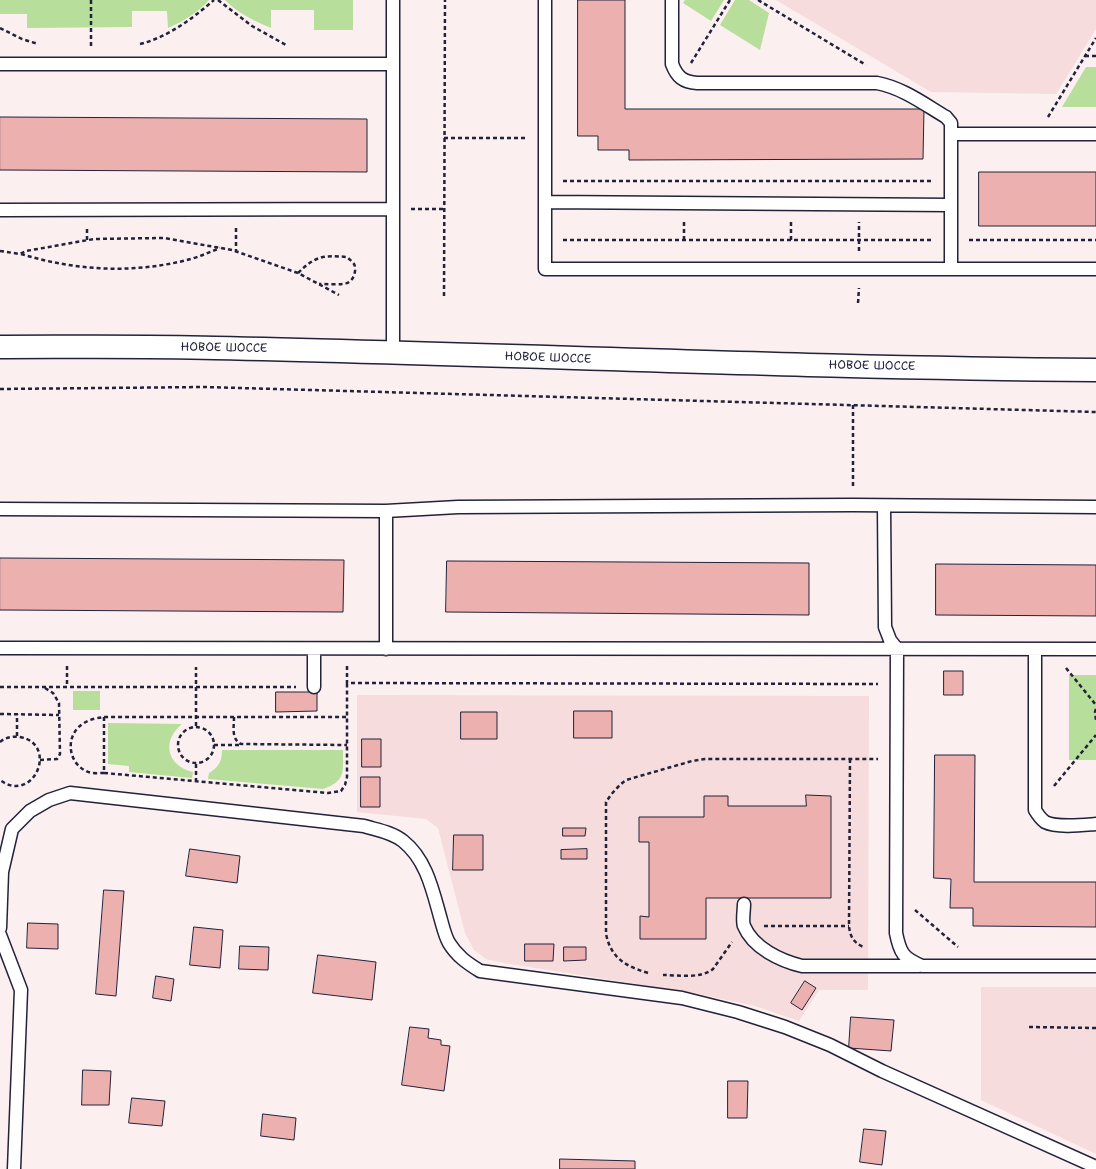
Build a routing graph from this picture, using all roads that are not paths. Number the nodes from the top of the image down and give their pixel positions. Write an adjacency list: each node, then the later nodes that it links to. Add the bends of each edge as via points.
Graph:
1 (393, 0): 5 (lane)
2 (545, 0): 8 (lane)
3 (672, 0): 6 (lane, via 672,64 675,72 688,82 877,83 898,89 946,117 951,123)
4 (0, 64): 5 (lane)
5 (393, 64): 10 (lane)
6 (951, 134): 7 (lane); 9 (lane)
7 (1096, 134)
8 (545, 202): 9 (lane); 12 (lane, via 544,269)
9 (951, 205): 12 (lane)
10 (393, 209): 11 (lane); 15 (lane)
11 (0, 210)
12 (951, 269): 13 (lane)
13 (1096, 269)
14 (0, 347): 15 (street, НОВОЕ ШОССЕ, via 213,348)
15 (393, 353): 16 (street, НОВОЕ ШОССЕ, via 996,370)
16 (1096, 370)
17 (884, 506): 18 (lane); 20 (lane, via 458,507); 24 (lane, via 885,627)
18 (1096, 507)
19 (0, 509): 20 (lane)
20 (386, 511): 23 (lane)
21 (0, 648): 22 (lane)
22 (314, 649): 23 (lane); 27 (lane)
23 (386, 649): 24 (lane)
24 (897, 649): 25 (lane); 33 (lane, via 896,933 903,954 910,961)
25 (1035, 649): 26 (lane); 28 (lane, via 1035,810 1041,819 1055,825)
26 (1096, 649)
27 (314, 687)
28 (1096, 824)
29 (1, 872): 31 (lane); 35 (lane, via 12,829 30,811 49,800 70,793 364,826 390,833 403,841 422,863 448,941 456,954 480,971 682,998 738,1012 830,1045)
30 (744, 904): 33 (lane, via 744,926 752,937 773,956 787,962 802,966)
31 (0, 928)
32 (0, 935): 36 (lane, via 21,990)
33 (922, 966): 34 (lane)
34 (1096, 966)
35 (1096, 1167)
36 (14, 1169)

